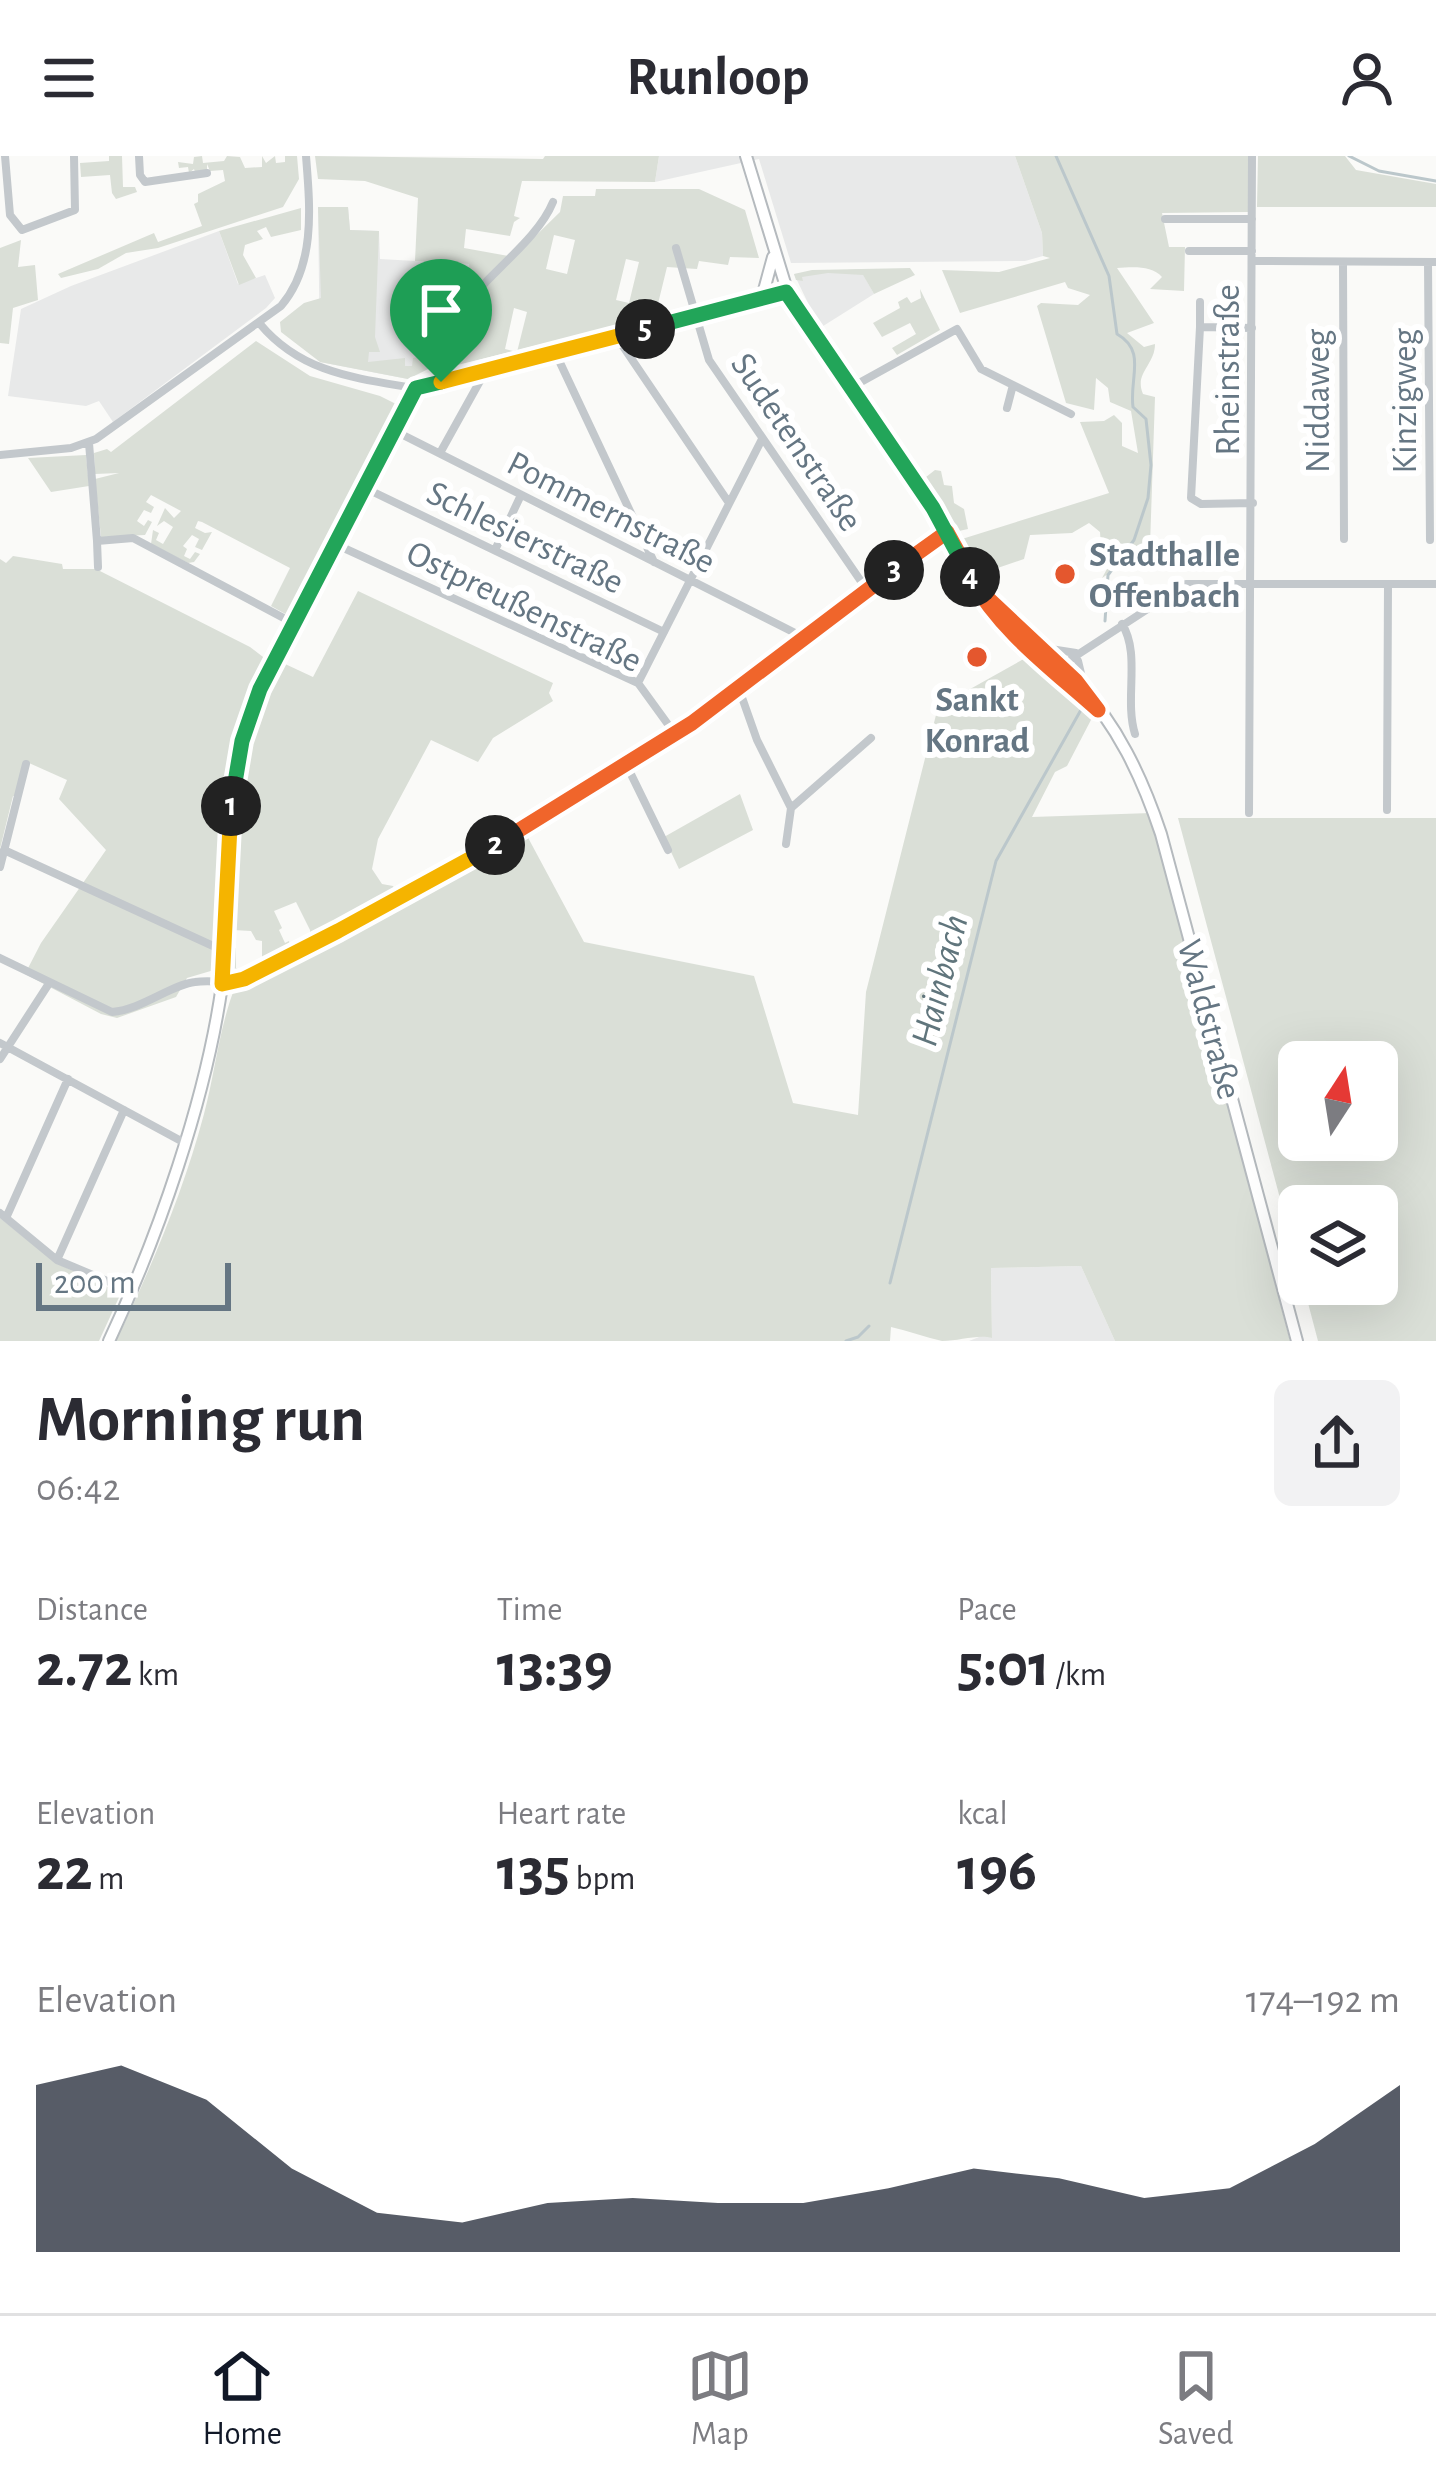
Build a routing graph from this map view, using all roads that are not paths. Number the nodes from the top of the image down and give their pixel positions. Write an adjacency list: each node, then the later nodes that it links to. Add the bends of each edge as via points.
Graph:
1 (5, 156): 2 (street, via 10,215 22,230 75,210)
2 (74, 156)
3 (139, 156): 7 (street, via 146,182)
4 (306, 156): 22 (street, via 306,257 287,300)
5 (746, 156): 13 (main road, Waldstraße)
6 (1252, 156): 10 (street, Rheinstraße)
7 (208, 172)
8 (554, 202): 28 (street, via 451,331 438,355)
9 (1166, 219): 10 (street)
10 (1252, 219): 14 (street, Rheinstraße)
11 (676, 248): 21 (street, Sudetenstraße)
12 (1189, 251): 14 (street)
13 (773, 254): 17 (main road); 18 (main road, Waldstraße)
14 (1252, 256): 15 (street); 24 (street, Rheinstraße)
15 (1343, 262): 16 (street); 44 (street, Niddaweg)
16 (1432, 262): 45 (street, Kinzigweg)
17 (764, 290): 18 (main road); 19 (main road)
18 (786, 292): 19 (main road); 31 (main road, Waldstraße)
19 (750, 301): 21 (main road)
20 (1200, 302): 23 (street)
21 (695, 316): 25 (main road); 35 (street, Sudetenstraße, via 709,360)
22 (260, 324): 30 (street, via 318,369); 36 (street)
23 (1201, 327): 24 (street); 42 (street, via 1191,498)
24 (1252, 328): 42 (street, Rheinstraße)
25 (616, 336): 26 (main road); 41 (street)
26 (556, 352): 27 (main road); 49 (street)
27 (486, 370): 28 (main road); 37 (street)
28 (441, 382): 30 (main road)
29 (1013, 385): 31 (street, via 978,367 957,328); 32 (street); 33 (street)
30 (416, 388): 34 (main road)
31 (850, 388): 43 (main road, Waldstraße)
32 (1007, 408)
33 (1071, 414)
34 (395, 431): 37 (street, Pommernstraße); 39 (main road)
35 (763, 439): 41 (street); 56 (street, Sudetenstraße)
36 (89, 443): 38 (street); 46 (street)
37 (440, 454): 40 (street, Pommernstraße)
38 (0, 455)
39 (365, 488): 47 (main road); 48 (street, Schlesierstraße)
40 (521, 495): 48 (street); 49 (street, Pommernstraße)
41 (729, 502): 51 (street)
42 (1253, 503): 53 (street, Rheinstraße)
43 (947, 532): 52 (main road, Waldstraße); 56 (street)
44 (1343, 539)
45 (1430, 540)
46 (97, 541): 50 (street); 57 (street, via 134,538)
47 (335, 544): 57 (main road); 65 (street, Ostpreußenstraße)
48 (495, 550): 59 (street, Schlesierstraße)
49 (655, 562): 51 (street, Pommernstraße)
50 (98, 567)
51 (690, 580): 59 (street); 60 (street, Pommernstraße)
52 (975, 584): 61 (main road, Waldstraße); 64 (main road, Waldstraße, via 992,615)
53 (1251, 584): 54 (street); 58 (street, via 1183,585); 76 (street, Rheinstraße)
54 (1388, 584): 55 (street); 75 (street)
55 (1436, 584)
56 (867, 590): 60 (street)
57 (293, 623): 81 (main road, via 254,704 236,766)
58 (1122, 623): 62 (street); 70 (street, via 1130,639)
59 (664, 632): 65 (street)
60 (805, 638): 66 (street)
61 (1039, 647): 62 (street); 64 (main road, Waldstraße)
62 (1083, 651): 63 (street); 64 (street)
63 (1078, 661): 64 (street); 67 (street)
64 (1059, 672): 67 (main road, Waldstraße); 68 (main road, Waldstraße)
65 (638, 683): 69 (street, Ostpreußenstraße)
66 (739, 689): 69 (street); 74 (street)
67 (1087, 693): 68 (main road, Waldstraße)
68 (1098, 710): 94 (main road, Waldstraße, via 1138,770 1161,834)
69 (675, 734): 73 (street)
70 (1135, 734)
71 (871, 738): 74 (street)
72 (26, 764): 78 (street)
73 (626, 764): 79 (street); 84 (street, via 421,889)
74 (791, 808): 77 (street)
75 (1387, 810)
76 (1249, 813)
77 (785, 844)
78 (4, 850): 80 (street); 81 (street)
79 (668, 850)
80 (0, 868)
81 (224, 951): 84 (main road)
82 (0, 958): 83 (street)
83 (49, 984): 84 (street, via 116,1012 192,982); 85 (street)
84 (222, 984): 89 (main road)
85 (4, 1045): 86 (street); 87 (street)
86 (0, 1059)
87 (68, 1079): 88 (street); 90 (street)
88 (124, 1110): 89 (street); 91 (street)
89 (183, 1142): 92 (main road)
90 (3, 1215): 91 (street)
91 (57, 1260): 92 (street)
92 (132, 1291): 93 (main road)
93 (110, 1341)
94 (1297, 1341)

